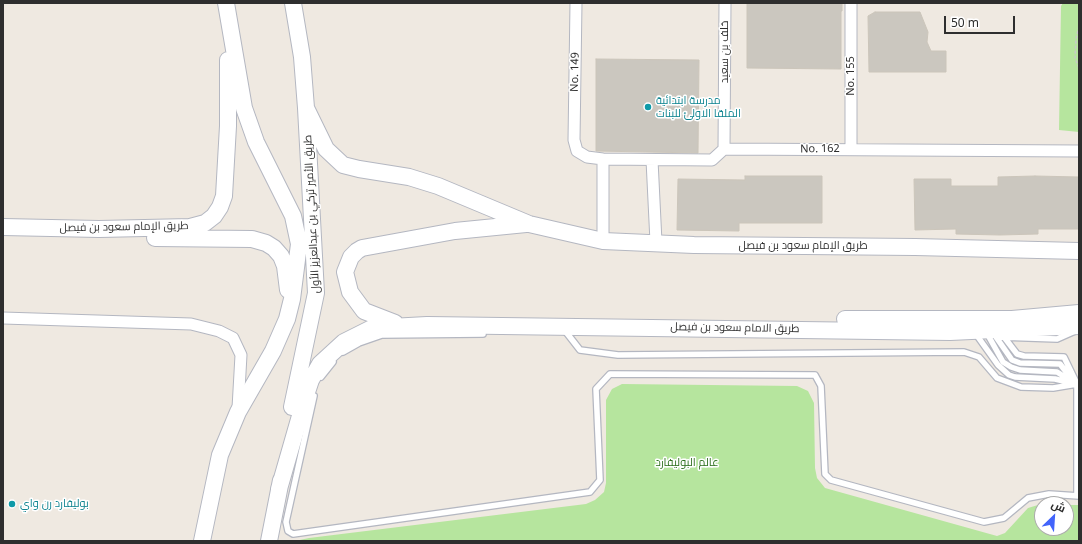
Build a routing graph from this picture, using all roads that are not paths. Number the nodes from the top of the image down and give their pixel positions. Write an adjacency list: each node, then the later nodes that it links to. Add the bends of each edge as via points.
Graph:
1 (226, 3): 6 (main road, طريق الأمير تركي بن عبدالعزيز الأول)
2 (293, 3): 7 (main road, طريق الأمير تركي بن عبدالعزيز الأول, via 302,58)
3 (576, 3): 11 (street, No. 149, via 574,140 577,151 587,157)
4 (726, 3): 8 (street, خلف بن سعيد)
5 (851, 3): 9 (street, No. 155)
6 (229, 24): 14 (main road, طريق الإمام سعود بن فيصل, via 226,175 224,196 214,216 199,226 190,227); 21 (main road, طريق الأمير تركي بن عبدالعزيز الأول, via 249,125 293,216 299,244)
7 (306, 108): 13 (main road, via 326,149 343,165 409,177 438,186); 35 (main road, طريق الأمير تركي بن عبدالعزيز الأول, via 316,294)
8 (724, 149): 9 (street, No. 162); 12 (street, via 712,160)
9 (851, 149): 10 (street, No. 162)
10 (1079, 151)
11 (604, 159): 12 (street); 16 (street)
12 (652, 160): 17 (street)
13 (529, 224): 16 (main road, طريق الإمام سعود بن فيصل); 22 (main road, via 455,231 357,251 351,257 345,272 347,285 354,300 372,316)
14 (3, 227)
15 (3, 238): 21 (main road, طريق الإمام سعود بن فيصل, via 252,239 266,243 281,256 288,287)
16 (603, 241): 17 (main road, طريق الإمام سعود بن فيصل)
17 (656, 242): 18 (main road, طريق الإمام سعود بن فيصل, via 694,245)
18 (1079, 251)
19 (1079, 313): 24 (main road, via 1012,319 640,318 584,321)
20 (3, 318): 33 (street, via 191,324 219,331 233,338 241,355)
21 (287, 319): 33 (main road, طريق الأمير تركي بن عبدالعزيز الأول, via 273,351)
22 (403, 326): 24 (main road, طريق الامام سعود بن فيصل); 35 (main road, via 372,328 357,334 320,364 306,395)
23 (1075, 328): 27 (main road, طريق الامام سعود بن فيصل); 31 (lane, via 1057,339)
24 (560, 329): 25 (lane); 27 (main road, طريق الامام سعود بن فيصل); 32 (lane, via 580,350 618,355 964,352 979,357 997,378 1021,387 1053,388)
25 (520, 333)
26 (489, 334): 36 (lane, via 382,335 339,354 317,382 286,522 288,531 293,534 590,492 600,480 596,389 610,374 815,375 821,386 825,474 831,480 984,522 1004,518 1028,498 1049,494)
27 (935, 334): 28 (lane)
28 (978, 337): 29 (lane); 32 (lane, via 1008,375 1055,379)
29 (989, 337): 30 (lane); 32 (lane, via 1003,362 1011,367 1020,370 1057,372)
30 (996, 337): 31 (lane); 32 (lane, via 1012,360 1020,363 1060,364)
31 (1004, 337): 32 (lane, via 1017,354 1064,357)
32 (1077, 384): 34 (lane)
33 (238, 412): 37 (main road, طريق الأمير تركي بن عبدالعزيز الأول, via 220,455)
34 (1078, 417): 36 (lane)
35 (279, 489): 38 (main road, طريق الأمير تركي بن عبدالعزيز الأول)
36 (1078, 496)
37 (202, 541)
38 (269, 541)

